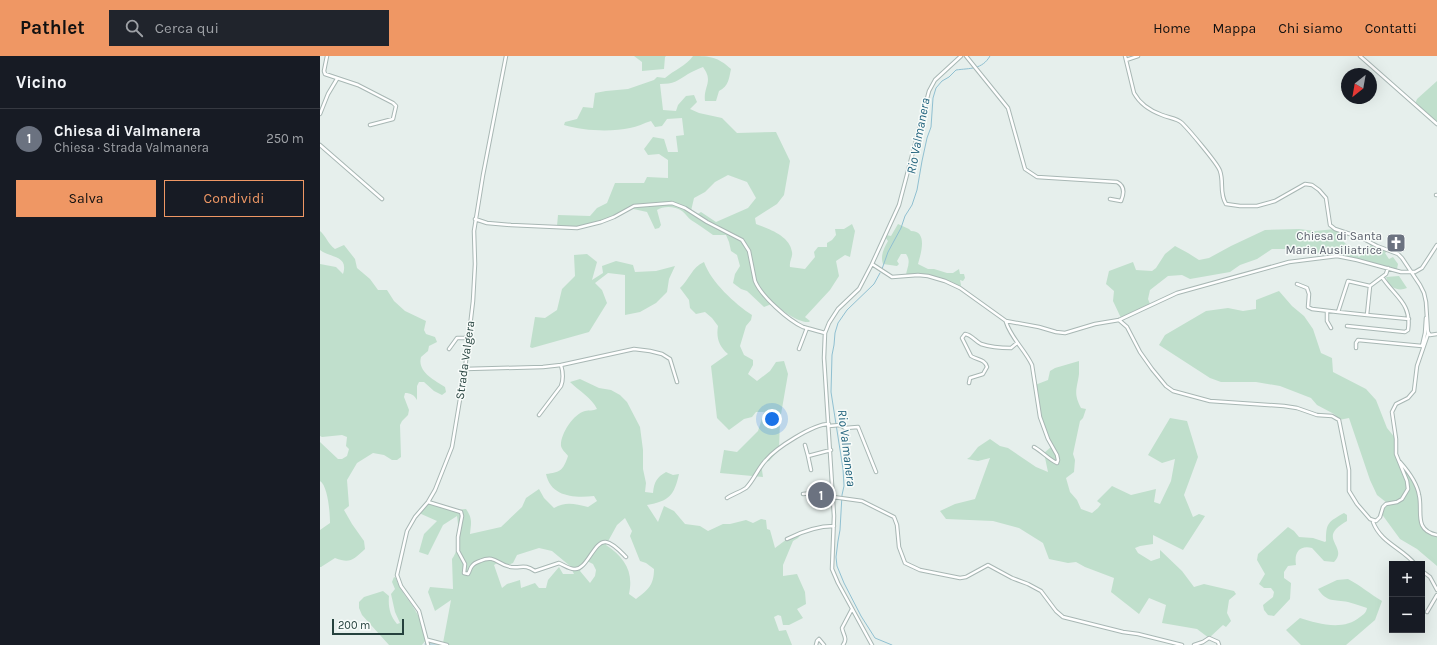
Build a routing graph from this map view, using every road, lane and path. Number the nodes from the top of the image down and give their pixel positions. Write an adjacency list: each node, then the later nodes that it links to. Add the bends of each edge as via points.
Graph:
1 (327, 56): 9 (street, via 323,73)
2 (506, 56): 16 (street, Strada Valgera)
3 (961, 56): 18 (street, via 935,80 929,91 901,199)
4 (966, 56): 15 (street, via 1008,108 1025,169 1037,177 1120,183 1124,190 1121,201)
5 (1125, 56): 8 (street)
6 (1138, 56): 8 (street)
7 (1360, 56): 12 (street)
8 (1126, 60): 20 (street, via 1136,97 1154,112 1181,122 1215,162 1220,170 1222,193 1226,204 1257,206 1275,200 1305,184 1312,185 1326,198 1330,225 1398,254)
9 (337, 79): 10 (street); 11 (street, via 358,85 395,104 393,120)
10 (320, 114)
11 (370, 124)
12 (1437, 124)
13 (320, 145): 14 (street)
14 (382, 199)
15 (1110, 199)
16 (475, 219): 32 (street, via 488,223 577,228 614,217 634,206 672,203 742,240 749,251 756,286 783,313); 37 (street, Strada Valgera, via 474,280)
17 (1437, 245): 20 (street, via 1422,268)
18 (872, 264): 30 (street, via 896,277 918,275 946,281); 35 (street, via 859,289 838,309)
19 (1388, 268): 20 (street); 21 (street); 29 (street, via 1337,256 1289,262 1177,293)
20 (1411, 273): 27 (street, via 1424,293)
21 (1382, 277): 23 (street); 28 (street, via 1405,305)
22 (1297, 284): 24 (street, via 1307,288 1308,307)
23 (1370, 286): 25 (street, via 1348,281); 26 (street)
24 (1327, 311): 25 (street); 33 (street, via 1327,321)
25 (1338, 312): 26 (street)
26 (1367, 315): 28 (street)
27 (1427, 316): 34 (street); 39 (street, via 1422,346 1358,340)
28 (1409, 319): 31 (street, via 1408,330 1405,332)
29 (1119, 320): 30 (street, via 1061,333); 60 (street, via 1127,327 1152,369 1166,386 1173,390 1210,402 1284,406 1336,417 1339,420 1349,470 1348,491)
30 (1006, 321): 38 (street)
31 (1347, 326)
32 (807, 328): 35 (street); 41 (street)
33 (1331, 328)
34 (1428, 332): 36 (street, via 1430,335); 52 (street, via 1417,366 1414,391 1408,398 1396,404 1392,412 1396,454)
35 (825, 333): 47 (street, via 824,358)
36 (1437, 334)
37 (469, 338): 40 (street, via 457,338); 43 (street, Strada Valgera)
38 (1017, 343): 45 (street, via 1011,348 987,346 965,334 962,338 971,356 982,360 987,367 983,374 970,378); 49 (street, via 1032,365 1040,417 1048,440 1057,455 1057,463)
39 (1356, 348)
40 (449, 349)
41 (799, 349)
42 (560, 365): 43 (street); 44 (street, via 634,349 650,351 670,359); 46 (street, via 563,371 561,386)
43 (465, 369): 59 (street, Strada Valgera, via 452,447)
44 (677, 382)
45 (969, 383)
46 (539, 415)
47 (829, 425): 50 (street); 54 (street, via 858,427); 58 (street, via 822,424 774,452 742,491)
48 (805, 445): 51 (street)
49 (1034, 447)
50 (830, 450): 51 (street); 55 (street)
51 (808, 456): 53 (street)
52 (1400, 462): 60 (street, via 1407,480 1406,494 1399,501 1386,504 1379,518); 62 (street, via 1420,495 1419,518 1424,529)
53 (811, 470)
54 (876, 472)
55 (833, 491): 56 (street); 57 (street)
56 (803, 494)
57 (833, 497): 61 (street); 77 (street, via 862,501 894,517 899,547 905,563 920,570 960,578 988,565 1041,591 1063,617)
58 (727, 498)
59 (428, 502): 64 (street, via 461,512 458,550 465,564 465,574 468,574 476,562 488,558 505,565 526,566 535,571 559,563 578,569 604,542 612,545); 71 (street, Strada Valgera, via 407,530 397,575 400,586 419,611)
60 (1373, 521): 65 (street, via 1389,544)
61 (834, 526): 63 (street, via 812,528); 69 (street, via 832,569)
62 (1437, 535)
63 (787, 539)
64 (626, 557)
65 (1411, 561)
66 (1425, 573): 67 (street)
67 (1437, 590)
68 (1437, 595): 70 (street)
69 (852, 609): 75 (street, via 842,628 846,638); 76 (street)
70 (1427, 612)
71 (428, 642): 72 (street)
72 (447, 645)
73 (816, 645): 74 (street, via 819,639)
74 (824, 645)
75 (843, 645)
76 (872, 645)
77 (1182, 645)
78 (1194, 645): 79 (street, via 1210,638)
79 (1219, 645)

